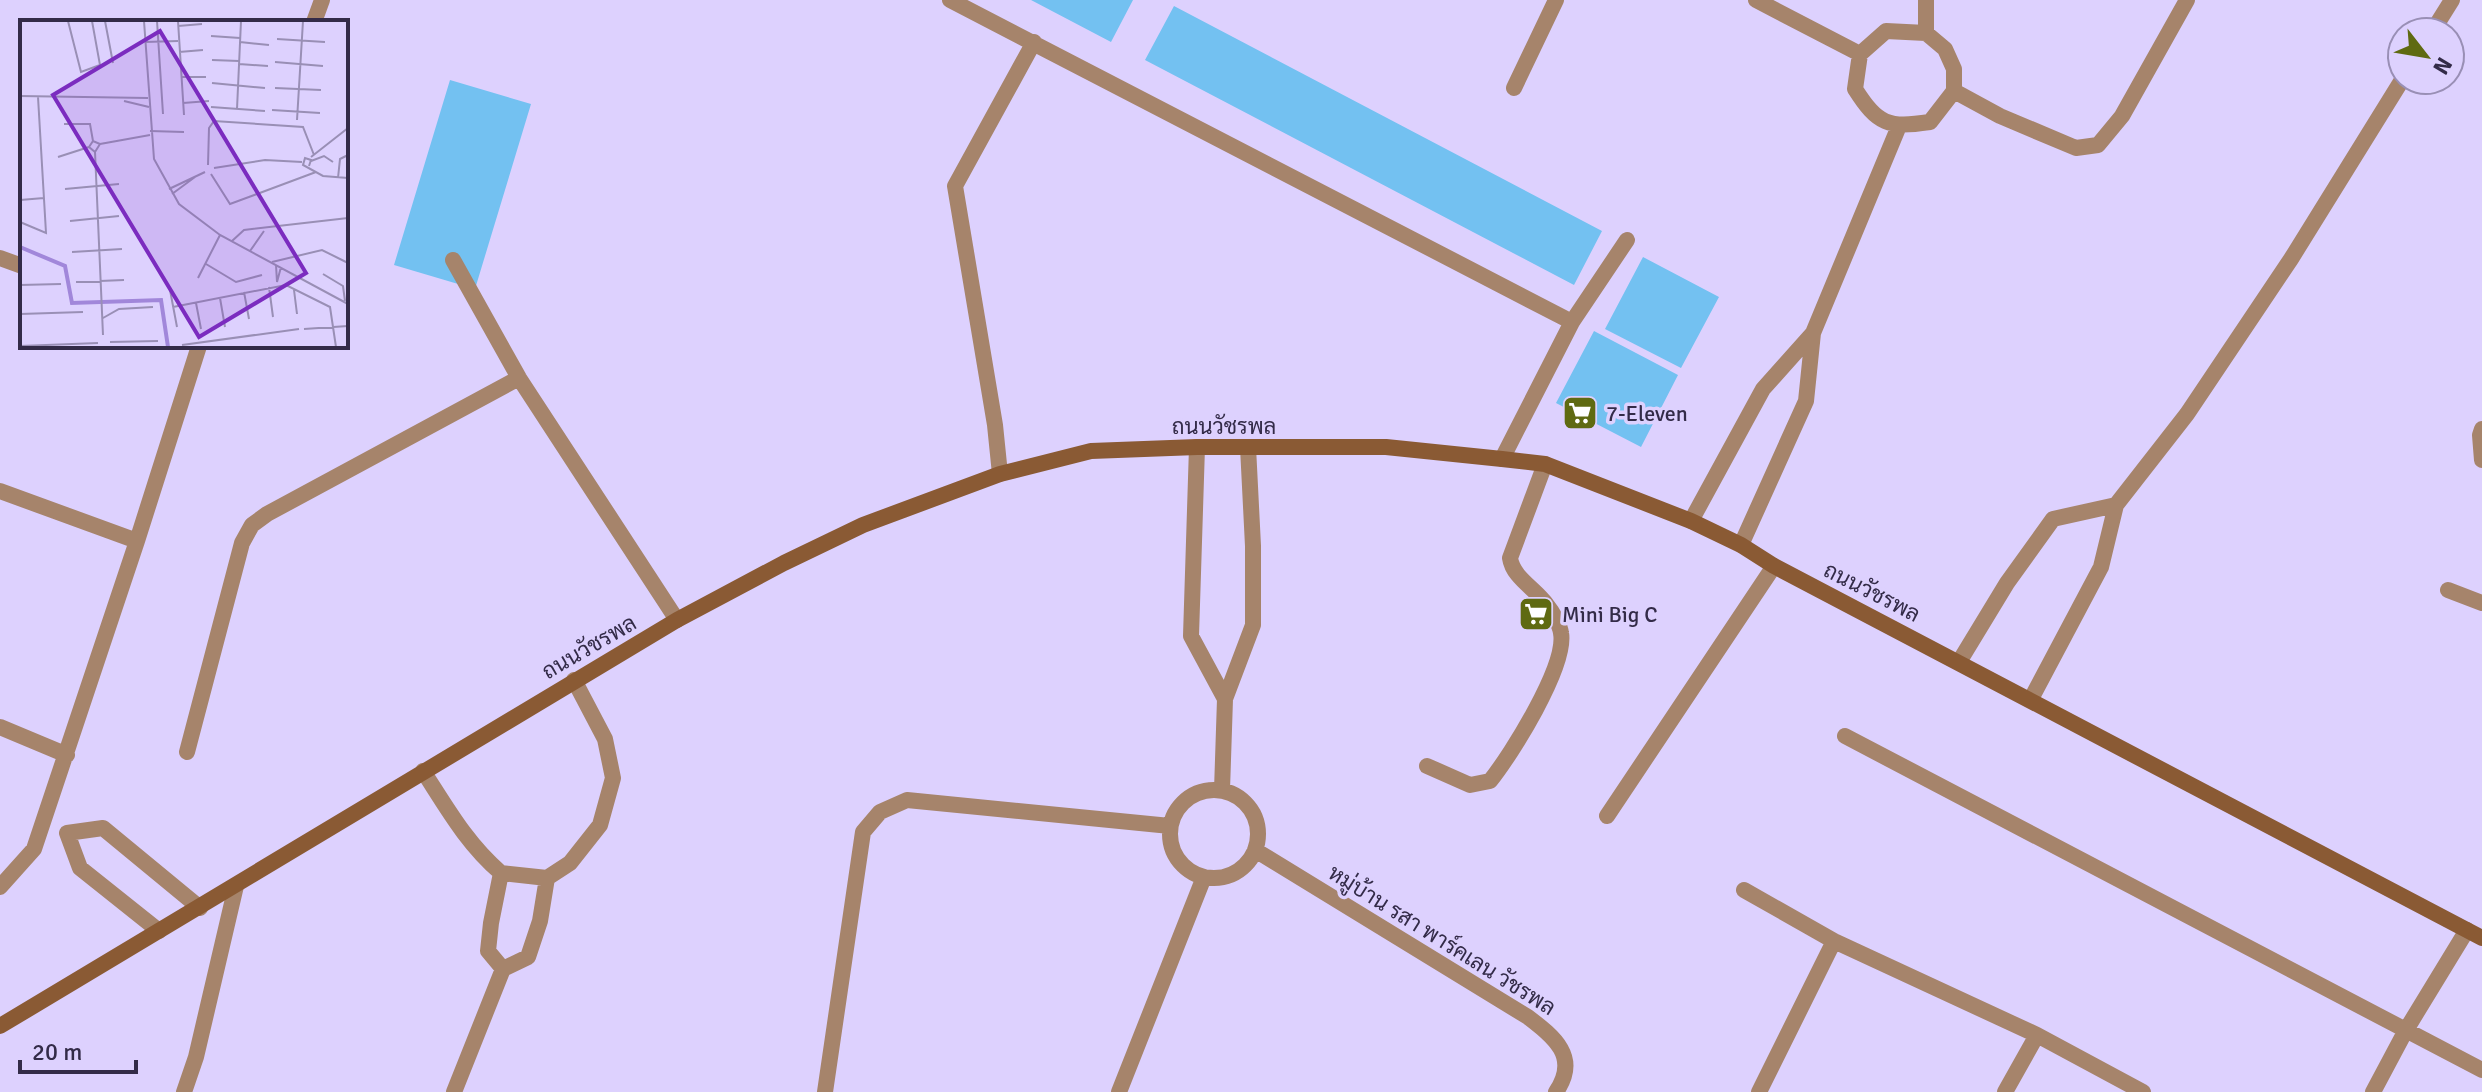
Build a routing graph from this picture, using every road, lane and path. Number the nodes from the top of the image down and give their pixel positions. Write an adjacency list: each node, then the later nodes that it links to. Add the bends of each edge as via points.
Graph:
1 (322, 0): 7 (street)
2 (950, 0): 9 (street)
3 (1556, 0): 11 (street)
4 (1756, 0): 10 (street)
5 (1926, 0): 8 (street)
6 (2187, 0): 12 (street, via 2122,116 2098,145 2076,148)
7 (315, 20)
8 (1926, 33): 10 (street, via 1886,31); 12 (street, via 1945,49 1954,69)
9 (1034, 42): 19 (street); 29 (street, via 955,186)
10 (1860, 54): 14 (street, via 1855,89 1871,114)
11 (1514, 88)
12 (1954, 91): 14 (street, via 1930,122)
13 (2392, 96): 31 (street, via 2196,401)
14 (1899, 126): 20 (street)
15 (1627, 240): 19 (street)
16 (0, 258): 18 (street)
17 (453, 260): 22 (street)
18 (20, 265)
19 (1572, 322): 26 (street)
20 (1813, 333): 32 (street, via 1763,389); 34 (street, via 1806,401)
21 (198, 348): 33 (street)
22 (519, 378): 38 (street); 45 (street, via 252,525 242,543)
23 (2482, 429): 27 (street)
24 (1197, 447): 25 (street, ถนนวัชรพล); 29 (street, ถนนวัชรพล, via 1091,451); 41 (street, via 1191,636)
25 (1248, 447): 26 (street, ถนนวัชรพล, via 1386,447); 41 (street, via 1253,625)
26 (1502, 459): 28 (street, ถนนวัชรพล)
27 (2482, 460)
28 (1545, 464): 32 (street, ถนนวัชรพล); 47 (street, via 1510,558 1512,569 1547,605 1561,633 1556,668 1490,781 1470,785)
29 (1000, 474): 38 (street, ถนนวัชรพล, via 863,525)
30 (0, 491): 33 (street)
31 (2116, 505): 39 (street, via 2053,519); 42 (street, via 2101,567)
32 (1691, 521): 34 (street, ถนนวัชรพล)
33 (137, 541): 46 (street)
34 (1741, 545): 35 (street, ถนนวัชรพล)
35 (1774, 566): 39 (street, ถนนวัชรพล); 51 (street)
36 (2448, 590): 37 (street)
37 (2482, 603)
38 (677, 620): 40 (street, ถนนวัชรพล)
39 (1959, 662): 42 (street, ถนนวัชรพล)
40 (574, 680): 48 (street, ถนนวัชรพล); 57 (street, via 605,739 613,778 600,825 570,863)
41 (1225, 699): 49 (street)
42 (2031, 699): 63 (street, ถนนวัชรพล)
43 (0, 727): 46 (street)
44 (1845, 736): 67 (street)
45 (187, 752)
46 (67, 755): 50 (street)
47 (1427, 766)
48 (423, 771): 55 (street, via 461,831); 58 (street, ถนนวัชรพล)
49 (1222, 790): 52 (street, via 1195,794 1183,802); 54 (street, via 1245,802 1253,813)
50 (45, 816): 53 (street); 59 (street, via 34,849)
51 (1607, 816)
52 (1170, 826): 56 (street, via 1181,864); 72 (street, via 907,800 880,812 863,832 860,847)
53 (67, 833): 61 (street, via 103,828); 62 (street, via 80,868)
54 (1255, 850): 56 (street, via 1240,870); 74 (street, หมู่บ้าน รสา พาร์คเลน วัชรพล, via 1556,1039 1566,1062)
55 (501, 873): 57 (street); 65 (street, via 488,951)
56 (1204, 877): 73 (street)
57 (547, 878): 65 (street, via 528,957)
58 (236, 886): 61 (street, ถนนวัชรพล); 70 (street)
59 (0, 887)
60 (1744, 890): 64 (street)
61 (200, 908): 62 (street, ถนนวัชรพล)
62 (159, 931): 66 (street, ถนนวัชรพล)
63 (2474, 934): 67 (street)
64 (1834, 941): 68 (street); 75 (street)
65 (503, 969): 71 (street)
66 (0, 1026)
67 (2406, 1030): 69 (street); 78 (street)
68 (2037, 1035): 76 (street); 77 (street)
69 (2482, 1070)
70 (184, 1092)
71 (454, 1092)
72 (825, 1092)
73 (1119, 1092)
74 (1556, 1092)
75 (1759, 1092)
76 (2005, 1092)
77 (2143, 1092)
78 (2373, 1092)

